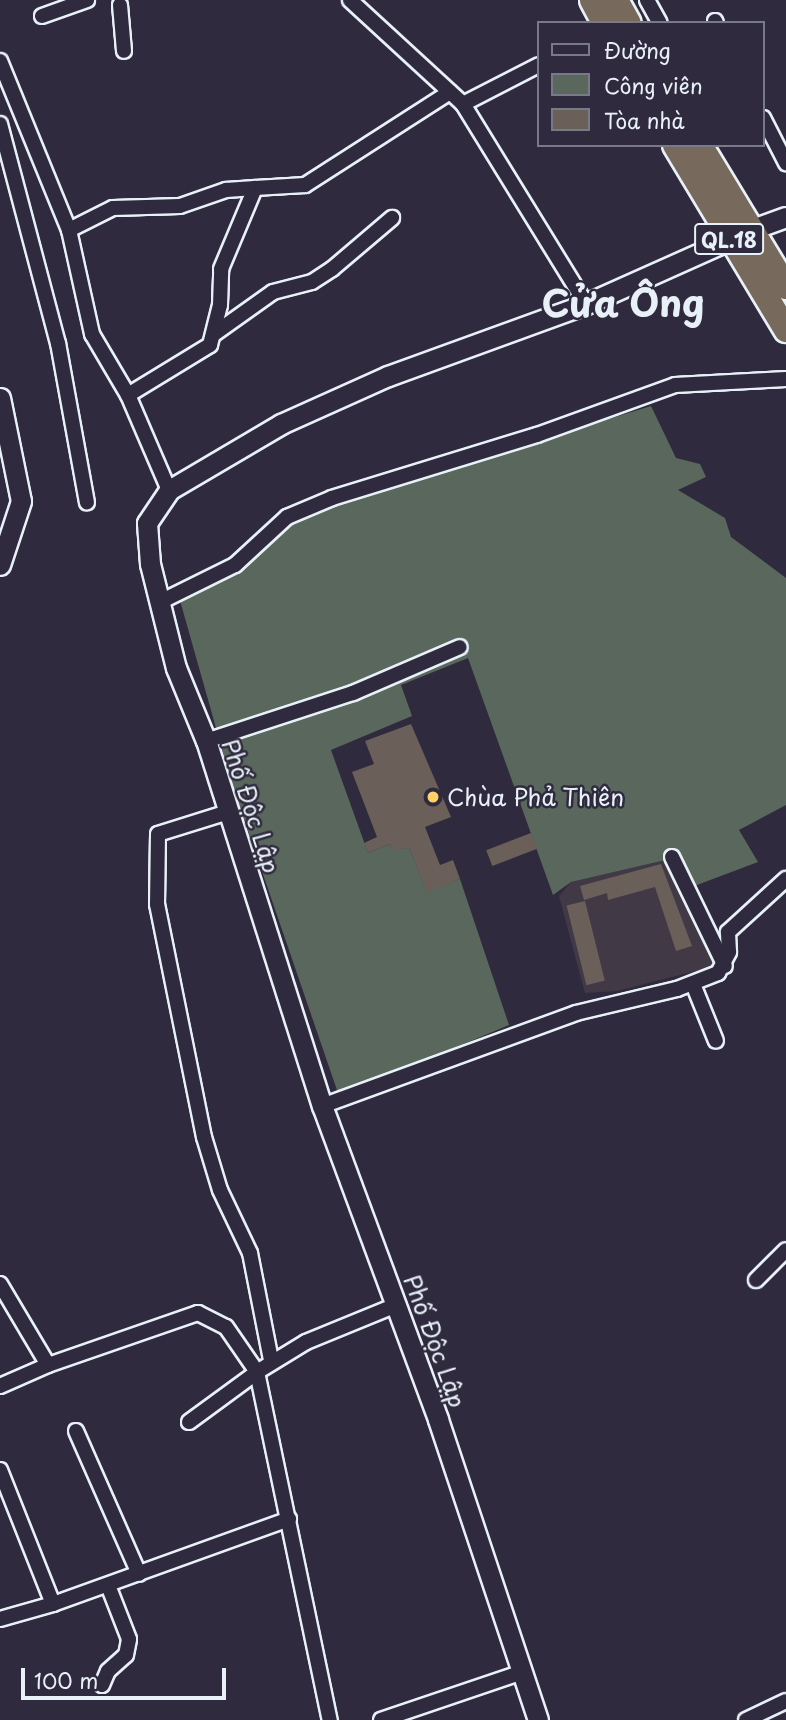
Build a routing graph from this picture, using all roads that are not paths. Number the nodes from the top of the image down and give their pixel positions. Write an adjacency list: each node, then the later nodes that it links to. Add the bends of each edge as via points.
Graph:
1 (87, 0): 7 (street)
2 (350, 0): 14 (street)
3 (592, 0): 8 (highway)
4 (617, 0): 9 (highway)
5 (647, 0): 10 (street)
6 (120, 2): 11 (street)
7 (42, 16)
8 (603, 21)
9 (628, 21)
10 (659, 21)
11 (124, 51)
12 (0, 61): 24 (street)
13 (538, 66): 15 (street)
14 (450, 92): 15 (street); 21 (street, via 305,185)
15 (463, 104): 27 (street)
16 (765, 122): 20 (street)
17 (0, 124): 34 (street, via 58,343)
18 (676, 147): 25 (highway, QL.18)
19 (701, 147): 25 (highway, QL.18)
20 (786, 163)
21 (255, 188): 24 (street, via 226,190 180,206 113,208); 29 (street, via 221,269)
22 (786, 217): 25 (street, Phố Độc Lập)
23 (392, 218): 29 (street, via 332,269 312,282 274,292)
24 (69, 230): 31 (street, via 92,334)
25 (740, 235): 26 (highway, QL.18); 27 (street, Phố Độc Lập); 28 (highway, QL.18)
26 (786, 287)
27 (586, 304): 33 (street, Phố Độc Lập, via 376,381 281,424)
28 (786, 330)
29 (214, 334): 31 (street, via 207,348)
30 (786, 379): 36 (street, via 675,385 537,435 332,498 288,517 235,565)
31 (128, 395): 33 (street)
32 (0, 398): 35 (street, via 21,501)
33 (169, 490): 36 (street, Phố Độc Lập, via 147,523 149,564)
34 (87, 502)
35 (0, 565)
36 (160, 602): 38 (street, Phố Độc Lập, via 176,668)
37 (460, 647): 38 (street, via 353,694)
38 (206, 741): 39 (street, Phố Độc Lập)
39 (225, 813): 45 (street, Phố Độc Lập); 50 (street, via 174,826 155,841 161,933 204,1137 220,1191 250,1253)
40 (672, 858): 42 (street)
41 (786, 879): 42 (street, via 728,932)
42 (725, 966): 43 (street)
43 (693, 984): 44 (street); 45 (street, via 576,1013)
44 (716, 1041)
45 (322, 1106): 49 (street, Phố Độc Lập)
46 (786, 1250): 47 (street)
47 (756, 1280)
48 (0, 1284): 51 (street)
49 (396, 1305): 50 (street); 62 (street, Phố Độc Lập)
50 (276, 1357): 52 (street)
51 (48, 1365): 52 (street, via 198,1313 226,1326); 53 (street)
52 (257, 1372): 54 (street); 57 (street)
53 (0, 1386)
54 (189, 1422)
55 (76, 1431): 58 (street)
56 (0, 1470): 60 (street)
57 (289, 1519): 58 (street); 65 (street)
58 (139, 1574): 59 (street)
59 (108, 1585): 60 (street); 63 (street, via 129,1639 126,1655 108,1671)
60 (53, 1604): 61 (street)
61 (0, 1619)
62 (523, 1672): 66 (street); 67 (street, Phố Độc Lập)
63 (102, 1685)
64 (786, 1701): 68 (street)
65 (330, 1720)
66 (381, 1720)
67 (538, 1720)
68 (746, 1720)

